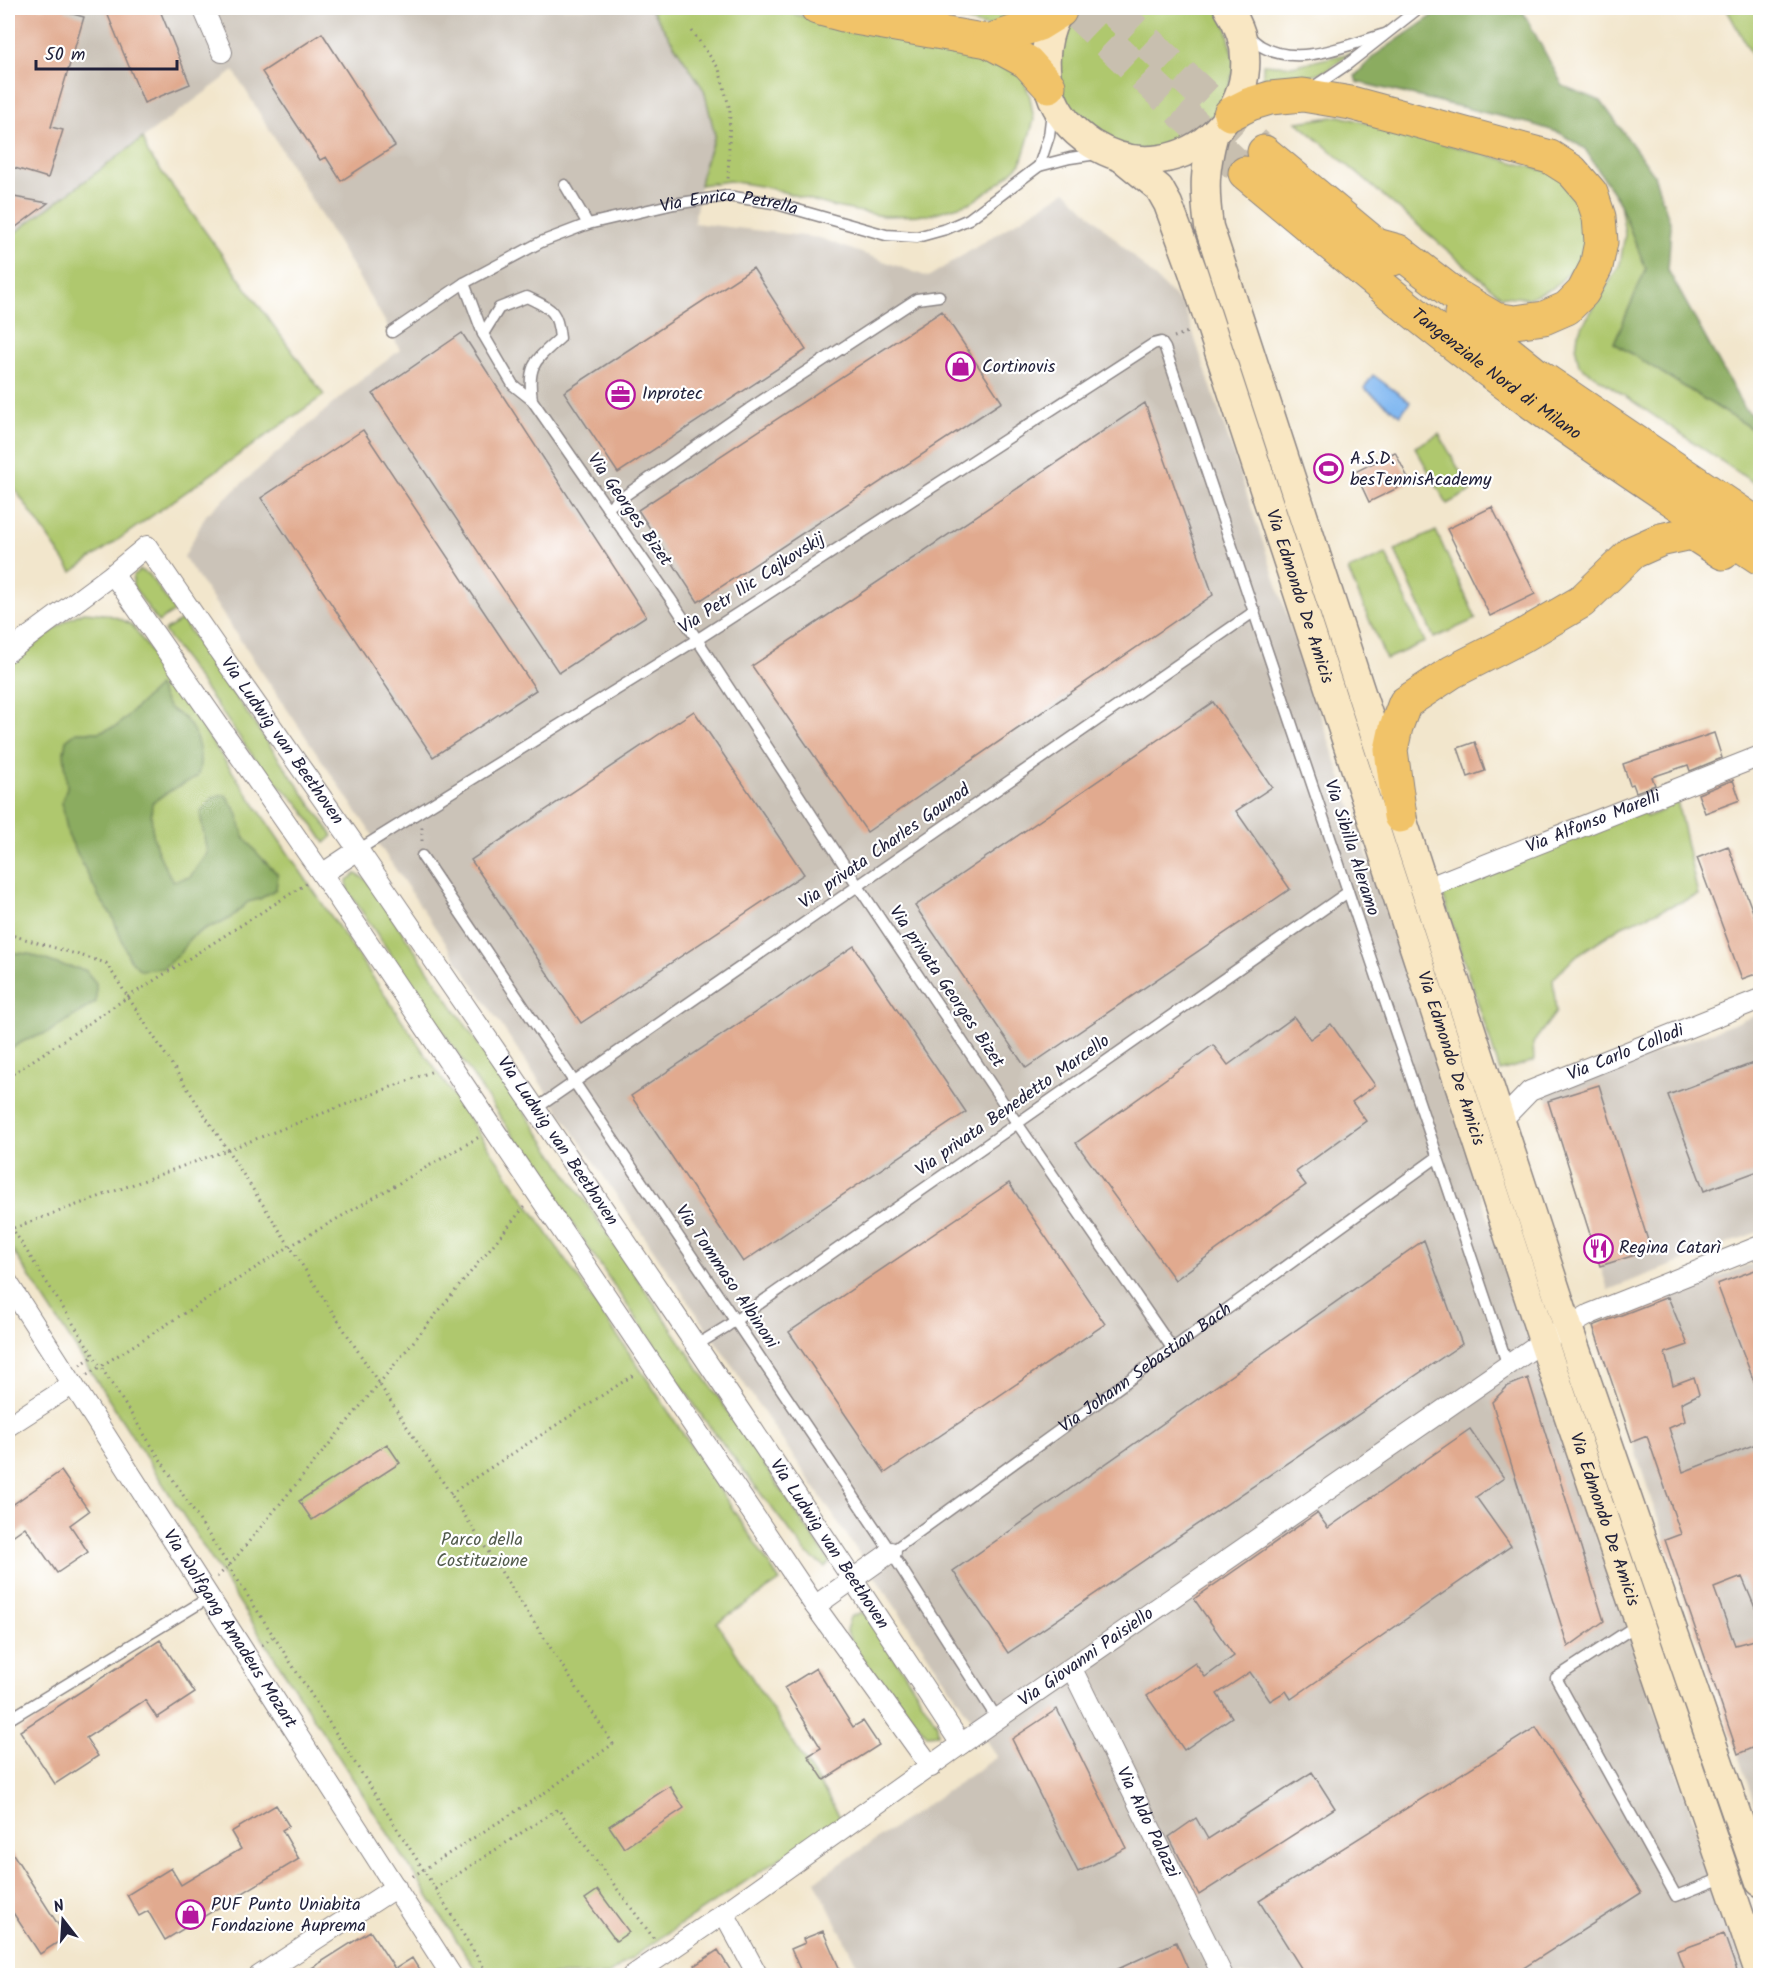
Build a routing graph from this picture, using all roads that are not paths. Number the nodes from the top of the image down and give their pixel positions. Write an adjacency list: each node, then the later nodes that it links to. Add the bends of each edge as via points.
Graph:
1 (203, 8): 8 (street)
2 (817, 8): 7 (highway)
3 (1419, 8): 6 (lane)
4 (1061, 9): 7 (highway, via 1039,24); 9 (main road, via 1047,49 1046,73)
5 (1234, 18): 6 (lane, via 1262,47 1282,53 1310,55); 11 (main road, Via Edmondo De Amicis, via 1244,46 1245,64 1242,84)
6 (1384, 34): 10 (lane)
7 (988, 41): 9 (highway, via 1027,62)
8 (222, 52)
9 (1051, 92): 12 (main road, Via Edmondo De Amicis, via 1069,126); 13 (lane, via 1049,136)
10 (1303, 95): 11 (highway, via 1250,104); 16 (highway, via 1351,103 1550,157 1572,171 1591,193 1599,217 1601,242 1596,267 1583,292 1567,308 1544,318 1515,322 1495,319 1455,295 1398,251)
11 (1222, 123): 12 (main road, via 1193,149 1177,155 1141,161); 32 (main road, Via Edmondo De Amicis, via 1206,160 1204,192 1209,227)
12 (1115, 156): 13 (lane, Via Enrico Petrella, via 1087,154); 48 (main road, Via Edmondo De Amicis, via 1159,188 1168,204)
13 (1039, 166): 15 (lane, Via Enrico Petrella, via 969,219 917,237 886,235 774,203 727,196)
14 (565, 184): 15 (lane)
15 (588, 224): 17 (lane, Via Enrico Petrella, via 541,242)
16 (1376, 245): 24 (highway, Tangenziale Nord di Milano, via 1537,375); 25 (highway, Tangenziale Nord di Milano, via 1255,163 1383,288 1527,399)
17 (464, 283): 19 (lane, Via Enrico Petrella); 20 (lane)
18 (939, 296): 23 (lane, via 917,299 749,409)
19 (392, 332)
20 (483, 334): 22 (lane, Via Georges Bizet, via 513,386); 22 (lane, via 499,308 527,297 551,309 558,321 560,338 536,360 529,378)
21 (1161, 342): 28 (lane, Via Sibilla Aleramo); 29 (lane, Via Petr Ilic Cajkovskij)
22 (532, 400): 23 (lane, Via Georges Bizet)
23 (608, 508): 29 (lane, Via Georges Bizet)
24 (1761, 526)
25 (1761, 558)
26 (113, 574): 30 (street); 33 (street, Via Ludwig van Beethoven, via 147,546); 35 (street)
27 (1761, 577): 32 (highway, via 1692,533 1660,540 1633,552 1581,602 1433,684 1405,703 1396,727 1391,750)
28 (1255, 611): 36 (lane, Via privata Charles Gounod); 38 (lane, Via Sibilla Aleramo)
29 (698, 639): 33 (lane, Via Petr Ilic Cajkovskij); 36 (lane, Via privata Georges Bizet)
30 (8, 652)
31 (1761, 756): 37 (street, Via Alfonso Marelli)
32 (1400, 816): 37 (main road, Via Edmondo De Amicis)
33 (358, 850): 35 (street); 41 (street, Via Ludwig van Beethoven)
34 (422, 856): 40 (lane, Via Tommaso Albinoni)
35 (322, 874): 57 (street)
36 (858, 886): 40 (lane, Via privata Charles Gounod); 43 (lane, Via privata Georges Bizet)
37 (1424, 889): 42 (main road, Via Edmondo De Amicis)
38 (1348, 892): 43 (lane, Via privata Benedetto Marcello); 44 (lane, Via Sibilla Aleramo)
39 (1761, 999): 42 (street, Via Carlo Collodi, via 1530,1091)
40 (574, 1082): 41 (lane, Via privata Charles Gounod); 47 (lane, Via Tommaso Albinoni)
41 (534, 1110): 49 (street, Via Ludwig van Beethoven)
42 (1500, 1122): 48 (main road, Via Edmondo De Amicis)
43 (1017, 1123): 47 (lane, Via privata Benedetto Marcello); 50 (lane, Via privata Georges Bizet)
44 (1436, 1158): 50 (lane, Via Johann Sebastian Bach); 51 (lane, Via Sibilla Aleramo)
45 (1761, 1246): 48 (street, Via Giovanni Paisiello, via 1596,1311)
46 (8, 1283): 52 (street, Via Wolfgang Amadeus Mozart)
47 (735, 1320): 49 (lane, Via privata Benedetto Marcello); 54 (lane, Via Tommaso Albinoni)
48 (1556, 1334): 51 (street, Via Giovanni Paisiello); 58 (main road, Via Edmondo De Amicis); 65 (main road, Via Edmondo De Amicis)
49 (695, 1346): 55 (street, Via Ludwig van Beethoven)
50 (1173, 1348): 54 (lane, Via Johann Sebastian Bach)
51 (1508, 1366): 59 (street, Via Giovanni Paisiello)
52 (73, 1384): 53 (street); 56 (street, Via Wolfgang Amadeus Mozart)
53 (8, 1426)
54 (891, 1552): 55 (street, Via Johann Sebastian Bach); 60 (lane, Via Tommaso Albinoni)
55 (853, 1580): 57 (street, Via Johann Sebastian Bach); 62 (street, Via Ludwig van Beethoven)
56 (207, 1592): 61 (lane); 66 (street, Via Wolfgang Amadeus Mozart)
57 (815, 1606): 63 (street)
58 (1640, 1623): 64 (main road, Via Edmondo De Amicis); 64 (lane, via 1556,1678 1676,1896)
59 (1072, 1669): 60 (street, Via Giovanni Paisiello); 73 (street, Via Aldo Palazzi)
60 (998, 1719): 62 (street, Via Giovanni Paisiello)
61 (8, 1720)
62 (961, 1744): 63 (street, Via Giovanni Paisiello)
63 (930, 1767): 67 (street, Via Giovanni Paisiello)
64 (1727, 1876): 68 (main road, Via Edmondo De Amicis)
65 (1761, 1882)
66 (396, 1887): 69 (street); 70 (street, Via Wolfgang Amadeus Mozart)
67 (724, 1913): 71 (street, Via Giovanni Paisiello); 72 (street)
68 (1761, 1974)
69 (259, 1976)
70 (452, 1976)
71 (632, 1976)
72 (758, 1976)
73 (1223, 1976)

